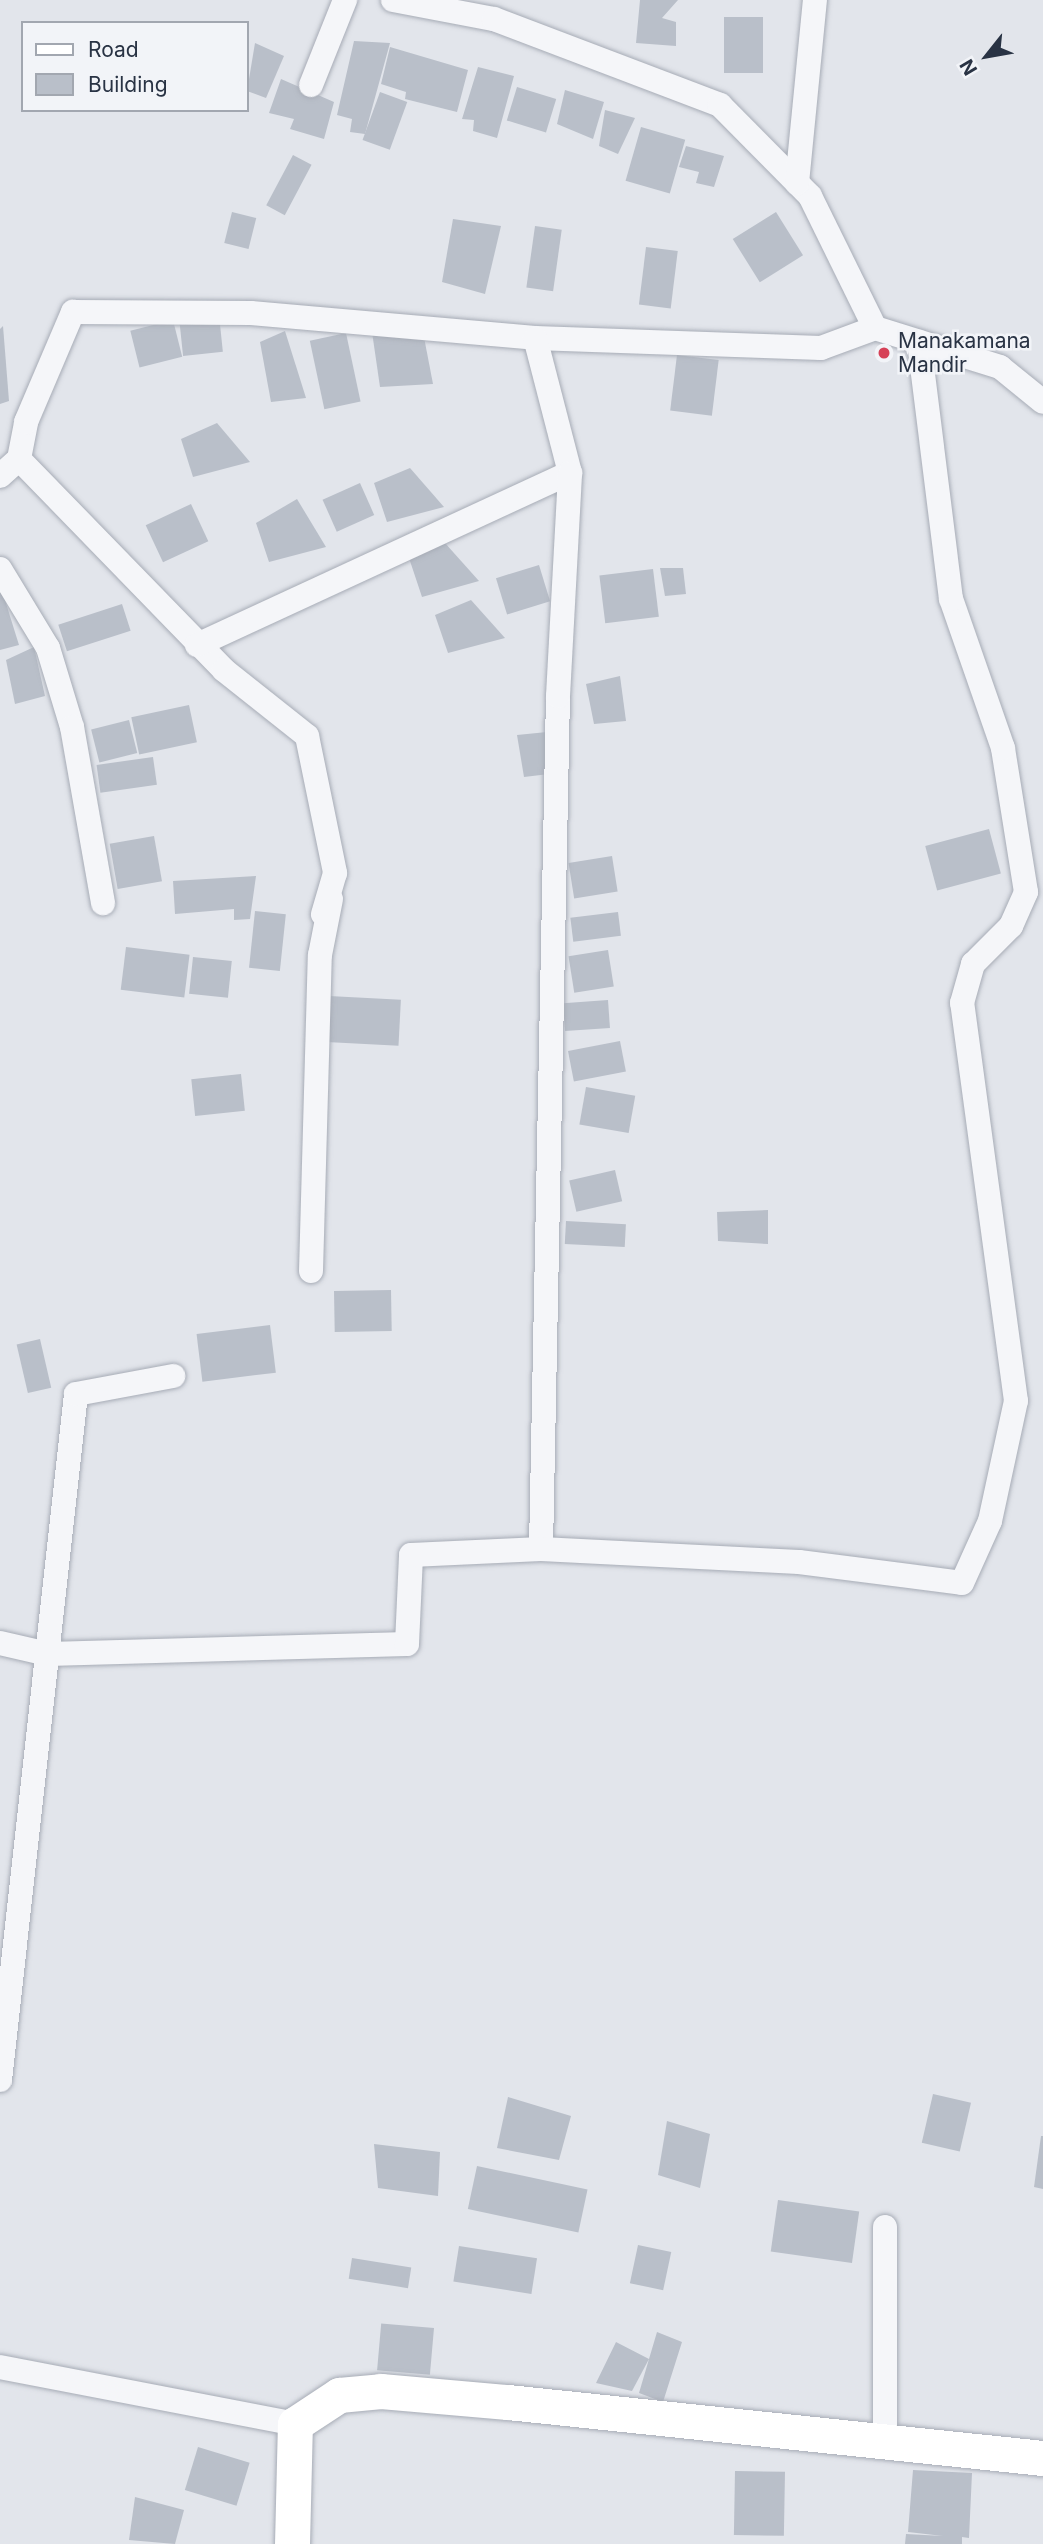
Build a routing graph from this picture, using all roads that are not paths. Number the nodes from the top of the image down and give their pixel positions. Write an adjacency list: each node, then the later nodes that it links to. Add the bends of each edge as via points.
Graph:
1 (345, 0): 5 (street)
2 (393, 0): 4 (street)
3 (815, 0): 6 (street)
4 (446, 5): 6 (street, via 720,105)
5 (311, 85)
6 (797, 183): 7 (street, via 810,196)
7 (875, 328): 8 (street, via 821,348); 9 (street)
8 (535, 338): 11 (street, via 251,313 73,312 26,422); 12 (street)
9 (919, 342): 10 (street, via 1000,367); 21 (street, via 951,599 1003,748 1026,892 1012,926 974,964 962,1003 1016,1401 990,1521 962,1583 799,1562)
10 (1043, 402)
11 (19, 459): 13 (street); 15 (street)
12 (570, 473): 15 (street); 21 (street, via 558,696)
13 (0, 476)
14 (0, 569): 17 (street, via 48,648 72,727)
15 (197, 645): 16 (street, via 307,736)
16 (335, 873): 18 (street); 19 (street, via 320,955)
17 (103, 903)
18 (323, 914)
19 (311, 1272)
20 (173, 1376): 23 (street, via 76,1394)
21 (541, 1549): 23 (street, via 411,1555 407,1644)
22 (0, 1643): 23 (street)
23 (48, 1654): 24 (street)
24 (0, 2080)
25 (885, 2227): 28 (street)
26 (0, 2367): 27 (street)
27 (295, 2424): 28 (street, via 339,2395 381,2392); 30 (street)
28 (885, 2438): 29 (street)
29 (1043, 2459)
30 (292, 2544)

